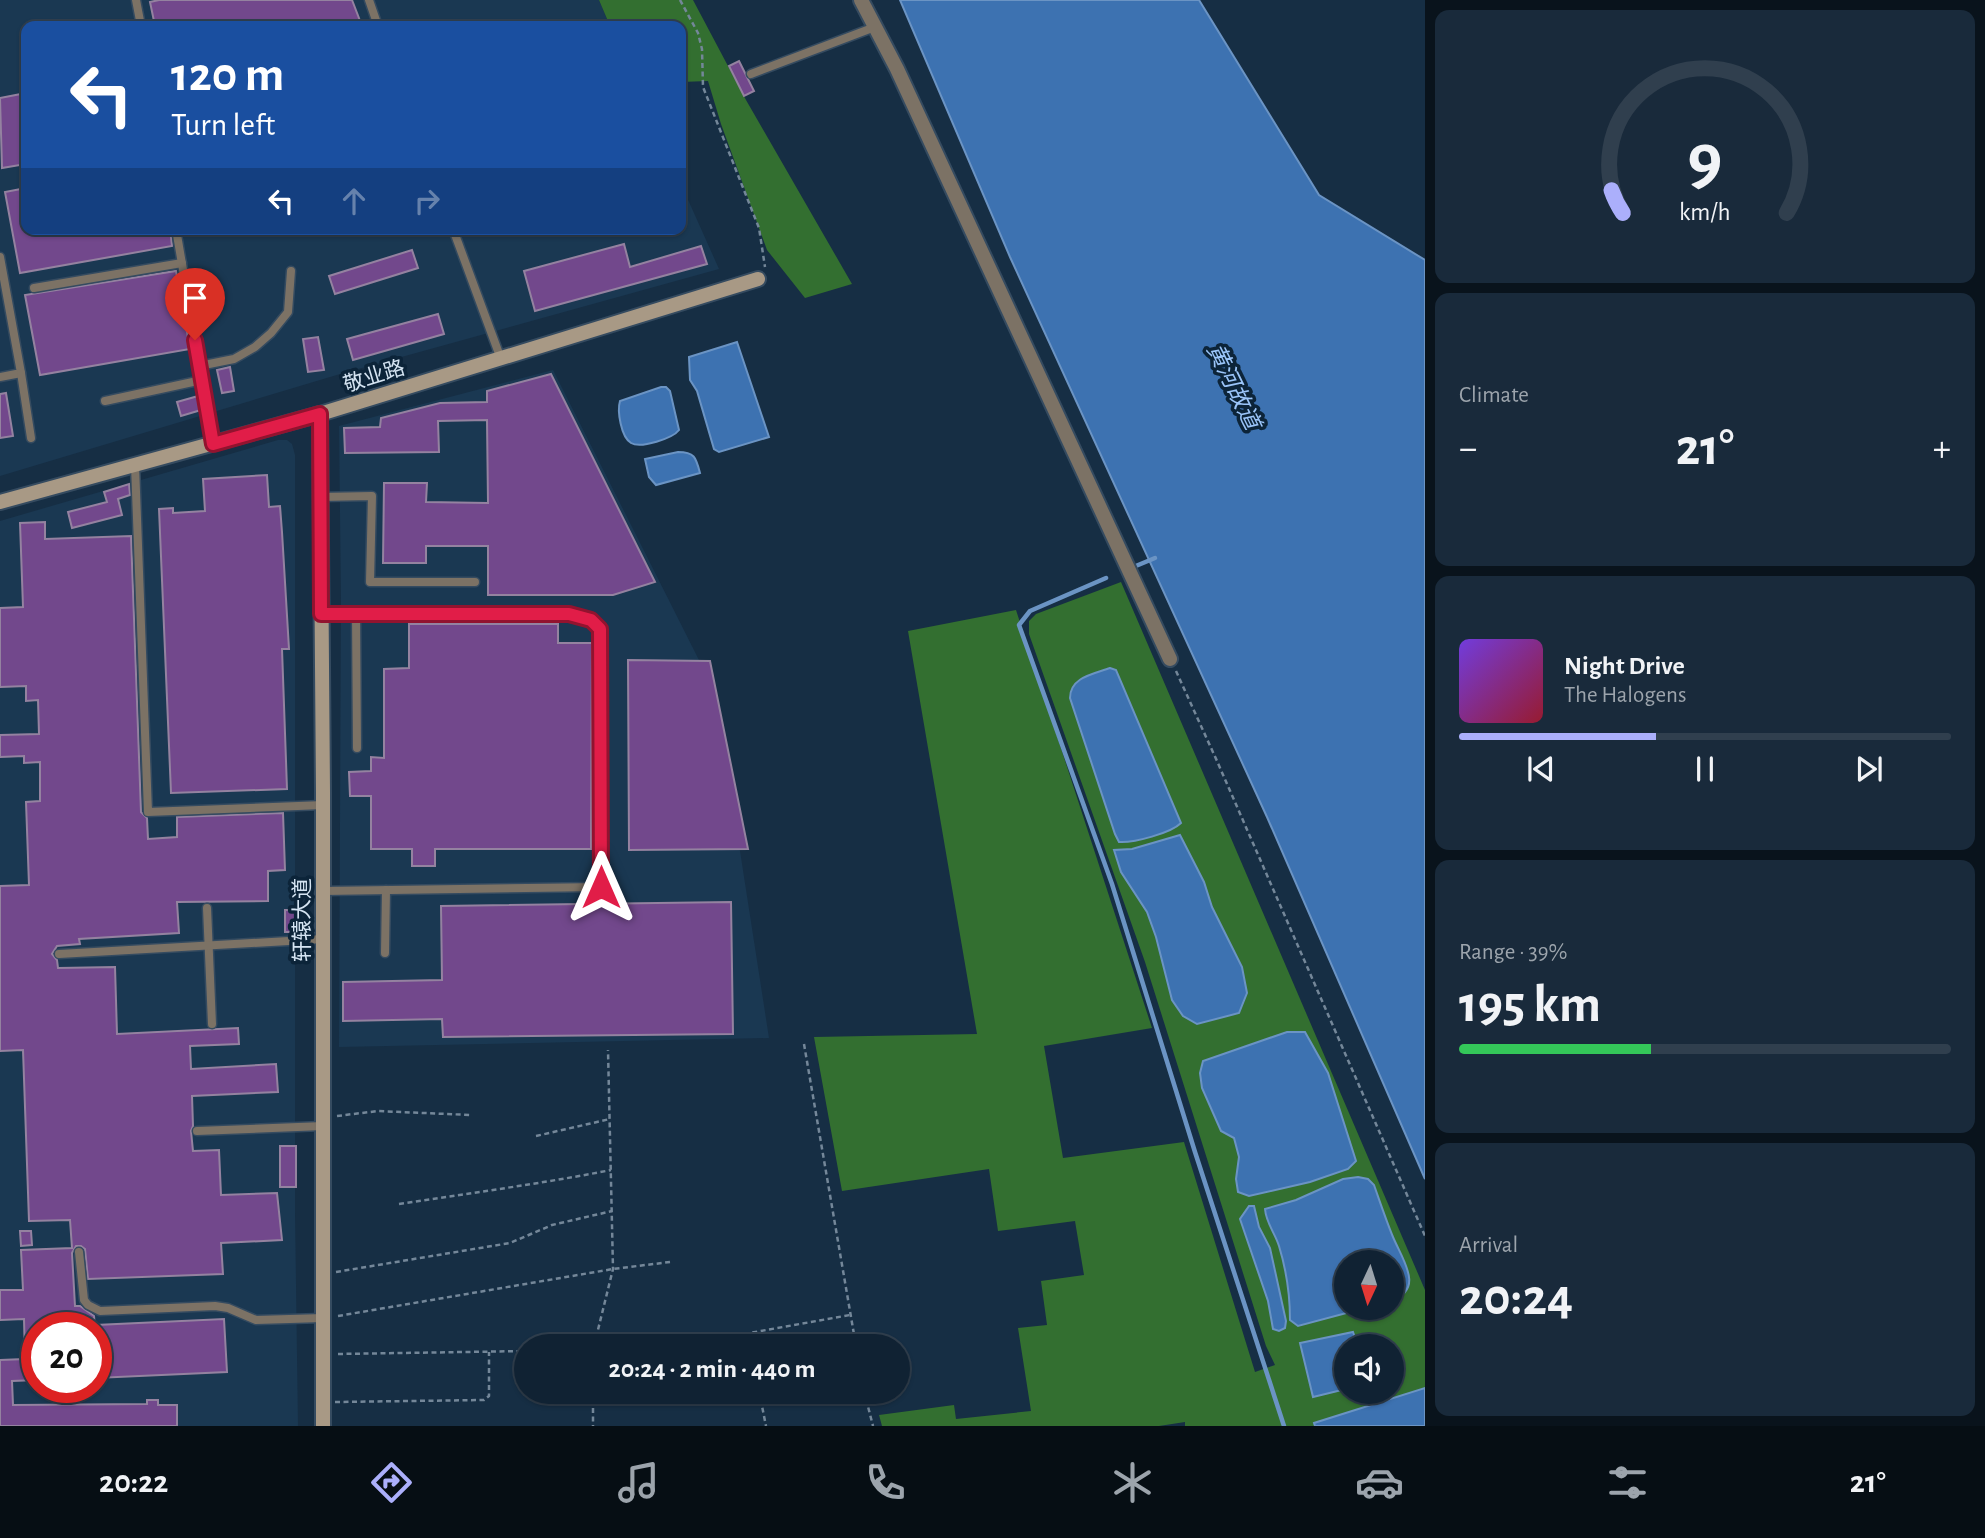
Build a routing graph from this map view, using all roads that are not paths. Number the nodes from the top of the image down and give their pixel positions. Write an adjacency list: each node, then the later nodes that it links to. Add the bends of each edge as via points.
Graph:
1 (136, 0): 4 (lane)
2 (369, 0): 5 (lane)
3 (861, 0): 6 (street)
4 (140, 21)
5 (377, 21)
6 (875, 27): 7 (lane); 30 (street)
7 (751, 74)
8 (177, 235): 11 (lane)
9 (455, 235): 15 (lane)
10 (0, 257): 17 (lane)
11 (182, 262): 14 (lane); 16 (lane)
12 (291, 271): 16 (lane, via 288,312 277,327 242,355)
13 (758, 279): 15 (street, 敬业路)
14 (34, 288)
15 (501, 359): 21 (street, 敬业路)
16 (200, 366): 19 (lane)
17 (21, 373): 18 (lane); 22 (lane)
18 (0, 377)
19 (202, 380): 20 (lane); 23 (lane)
20 (105, 401)
21 (320, 414): 23 (street, 敬业路); 25 (street, 轩辕大道)
22 (31, 438)
23 (213, 444): 24 (street, 敬业路)
24 (135, 465): 26 (street, 敬业路); 32 (lane, via 148,812)
25 (320, 497): 27 (lane, via 372,496 370,582); 28 (street, 轩辕大道)
26 (0, 502)
27 (475, 582)
28 (321, 614): 29 (lane); 32 (street, 轩辕大道)
29 (356, 614): 31 (lane); 33 (lane, via 569,614 591,620 600,629 601,887)
30 (1170, 659)
31 (357, 748)
32 (323, 805): 34 (street, 轩辕大道)
33 (386, 890): 34 (lane); 38 (lane)
34 (323, 891): 36 (street, 轩辕大道)
35 (207, 908): 37 (lane)
36 (323, 939): 37 (lane); 41 (street, 轩辕大道)
37 (209, 945): 39 (lane); 40 (lane)
38 (385, 953)
39 (59, 954)
40 (212, 1024)
41 (323, 1122): 42 (lane); 44 (street, 轩辕大道)
42 (197, 1131)
43 (79, 1252): 44 (lane, via 84,1300 100,1311 215,1306 256,1320)
44 (323, 1318): 45 (street, 轩辕大道)
45 (323, 1426)

